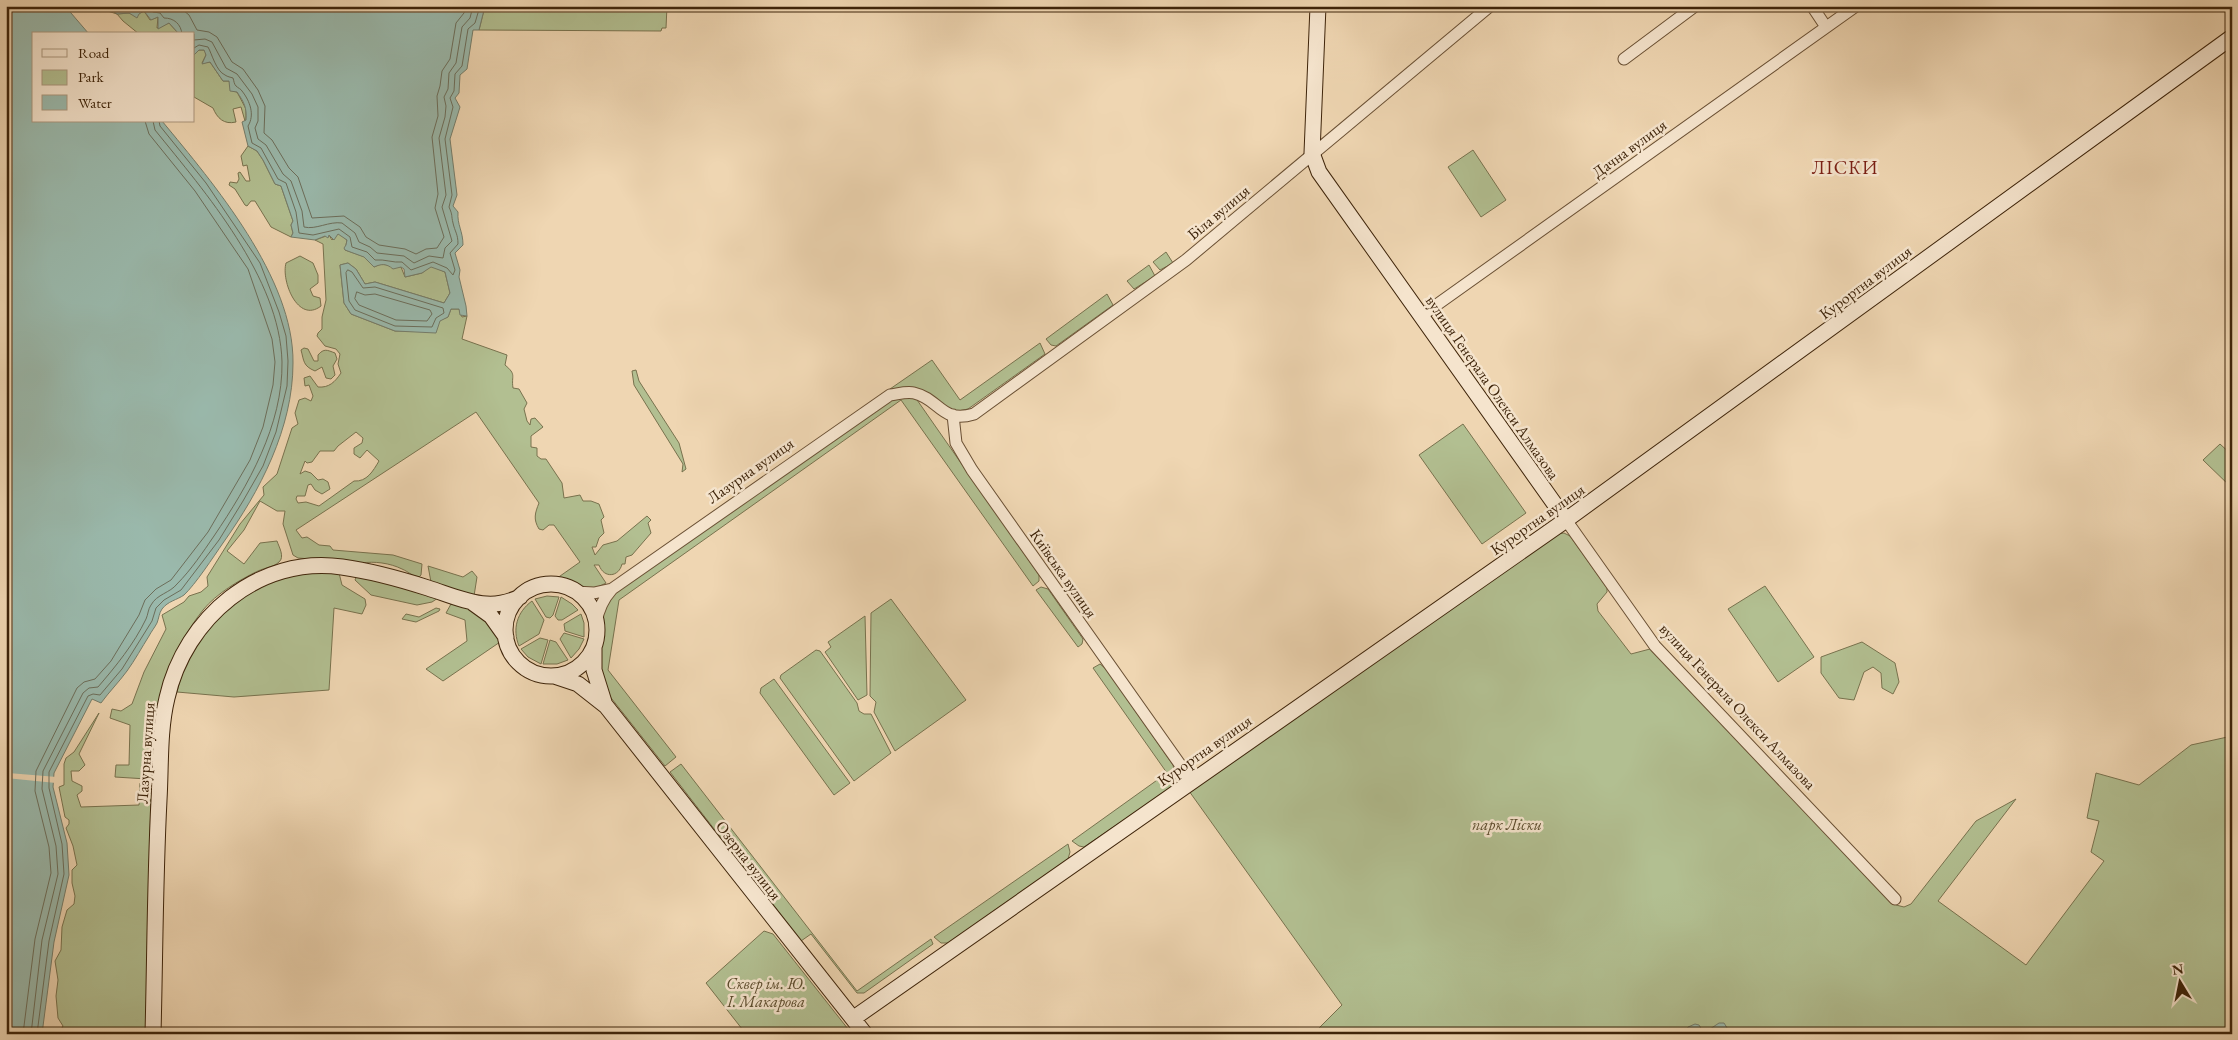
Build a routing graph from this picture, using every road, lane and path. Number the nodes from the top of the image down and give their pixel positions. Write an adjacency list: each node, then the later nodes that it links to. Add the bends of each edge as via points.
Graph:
1 (1318, 6): 9 (street, вулиця Генерала Олекси Алмазова)
2 (1490, 6): 9 (street, Біла вулиця)
3 (1695, 6): 8 (street)
4 (1812, 6): 6 (street)
5 (1856, 6): 6 (street, Дачна вулиця)
6 (1826, 27): 10 (street, Дачна вулиця)
7 (2232, 37): 12 (street, Курортна вулиця)
8 (1624, 59)
9 (1312, 153): 10 (street, вулиця Генерала Олекси Алмазова, via 1319,172); 11 (street, Біла вулиця, via 1186,260 974,414 960,418)
10 (1421, 316): 12 (street, вулиця Генерала Олекси Алмазова)
11 (953, 415): 13 (street, Лазурна вулиця, via 913,393 890,395); 22 (street, Київська вулиця, via 956,442 972,470)
12 (1566, 520): 22 (street, Курортна вулиця); 23 (street, вулиця Генерала Олекси Алмазова, via 1655,646)
13 (612, 589): 14 (street, Лазурна вулиця, via 594,593); 17 (street, Лазурна вулиця, via 603,600)
14 (575, 592): 15 (street, via 560,586 544,585); 17 (street, via 589,605)
15 (520, 597): 16 (street, Лазурна вулиця, via 492,604); 18 (street, via 509,611)
16 (470, 602): 18 (street, Лазурна вулиця, via 491,616); 25 (street, Лазурна вулиця, via 358,569 300,566 272,573 244,587 194,633 178,664 163,722)
17 (596, 624): 19 (street)
18 (506, 637): 20 (street, via 512,654 521,665 533,672)
19 (594, 645): 20 (street, via 582,664); 21 (street, Озерна вулиця, via 594,670)
20 (554, 676): 21 (street, Озерна вулиця, via 578,684)
21 (606, 706): 24 (street, Озерна вулиця)
22 (1191, 780): 24 (street, Курортна вулиця)
23 (1895, 899)
24 (854, 1018): 26 (street, Озерна вулиця)
25 (154, 1034)
26 (866, 1034)

